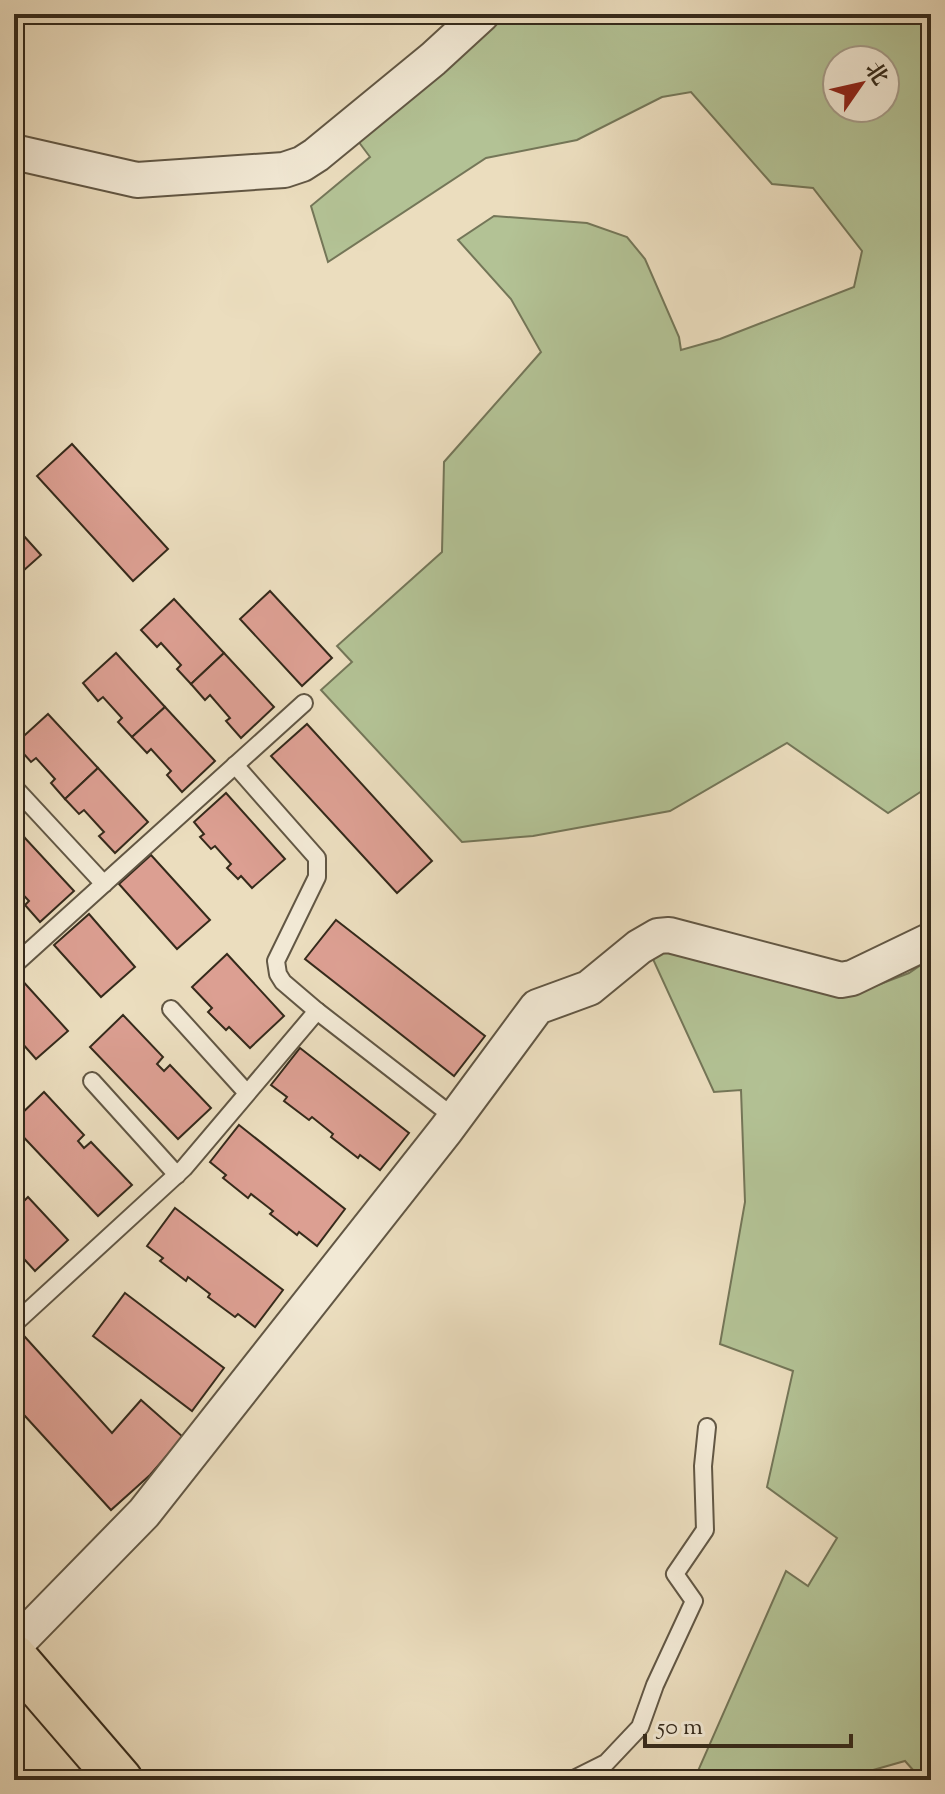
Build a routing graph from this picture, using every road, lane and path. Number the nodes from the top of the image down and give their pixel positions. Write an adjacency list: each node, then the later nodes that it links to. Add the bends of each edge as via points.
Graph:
1 (482, 14): 2 (street, via 316,155 284,170 137,180)
2 (14, 152)
3 (304, 703): 4 (lane)
4 (235, 765): 6 (lane); 10 (lane, via 317,858 317,877 276,961 283,982)
5 (14, 787): 6 (lane)
6 (104, 884): 8 (lane)
7 (931, 940): 13 (street, via 841,980 658,936 589,988 537,1007)
8 (14, 965)
9 (171, 1009): 12 (lane)
10 (317, 1011): 12 (lane); 13 (lane)
11 (92, 1081): 14 (lane)
12 (247, 1093): 14 (lane)
13 (455, 1118): 17 (street, via 144,1513)
14 (177, 1175): 15 (lane)
15 (14, 1324)
16 (707, 1427): 20 (lane, via 705,1530 675,1574 694,1601 640,1727 606,1763)
17 (14, 1646)
18 (14, 1657): 19 (main road)
19 (120, 1780)
20 (572, 1780)

